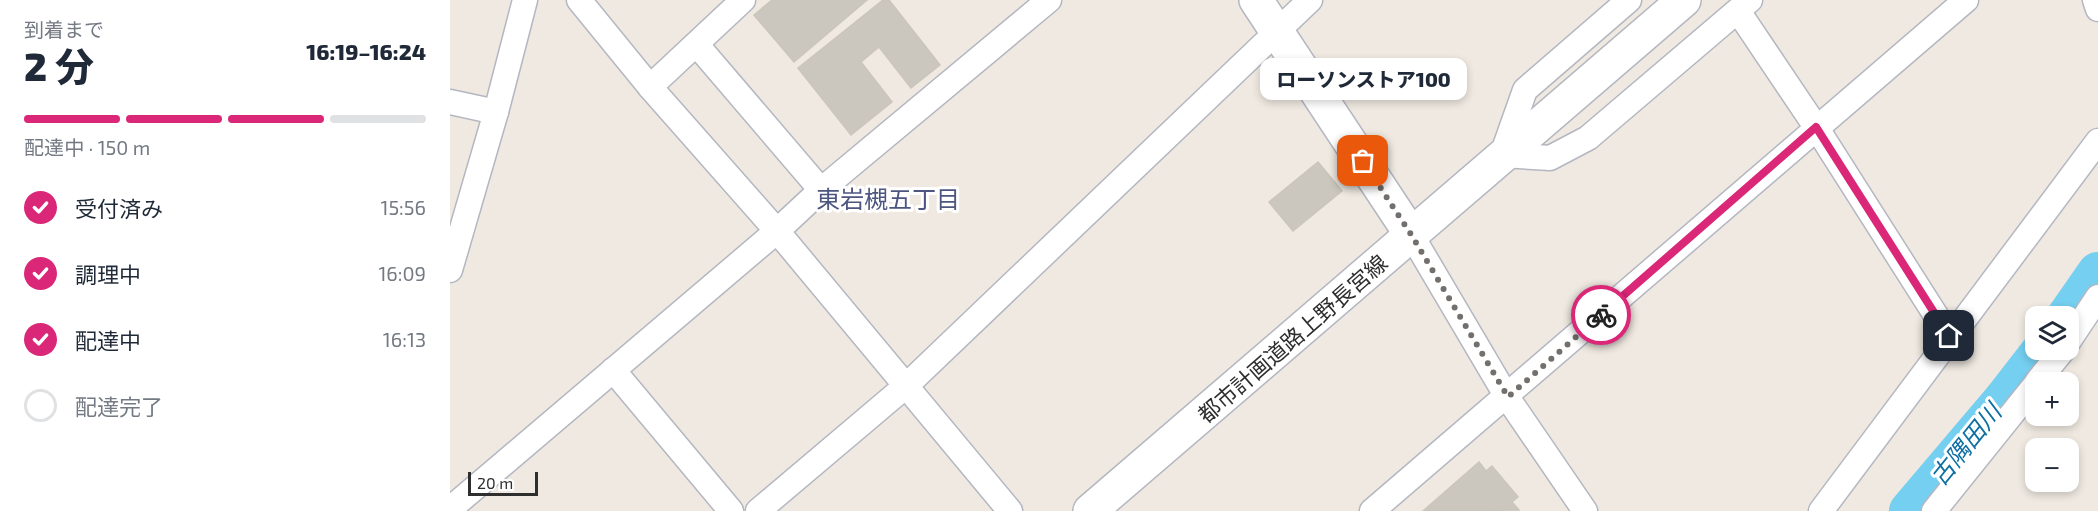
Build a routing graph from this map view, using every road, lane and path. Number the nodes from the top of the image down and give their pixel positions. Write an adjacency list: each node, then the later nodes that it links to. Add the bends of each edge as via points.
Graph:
1 (525, 0): 17 (street)
2 (579, 0): 15 (street)
3 (743, 0): 14 (street)
4 (1049, 0): 21 (street)
5 (1256, 0): 13 (street)
6 (1310, 0): 13 (street)
7 (1629, 0): 20 (street, via 1525,90)
8 (1684, 0): 20 (street, 都市計画道路上野長宮線)
9 (1966, 0): 18 (street)
10 (2095, 0): 12 (street)
11 (1744, 5): 18 (street); 20 (street, via 1588,138 1550,158)
12 (2098, 9)
13 (1277, 30): 23 (street); 31 (street)
14 (697, 45): 15 (street); 21 (street)
15 (650, 87): 22 (street)
16 (450, 102): 17 (street)
17 (496, 112): 24 (street)
18 (1816, 127): 27 (street); 32 (street)
19 (2098, 141): 27 (street)
20 (1502, 155): 23 (street, 都市計画道路上野長宮線)
21 (820, 190): 22 (street)
22 (777, 231): 29 (street); 31 (street)
23 (1412, 236): 32 (street); 39 (street, 都市計画道路上野長宮線)
24 (450, 270)
25 (2098, 297): 26 (street)
26 (2079, 326)
27 (1949, 336): 35 (street)
28 (2055, 360): 30 (street)
29 (613, 370): 34 (street); 36 (street)
30 (2045, 372)
31 (907, 385): 37 (street); 38 (street)
32 (1508, 397): 40 (street); 41 (street)
33 (2025, 397): 42 (street)
34 (450, 509)
35 (1828, 510)
36 (731, 511)
37 (758, 511)
38 (1010, 511)
39 (1090, 511)
40 (1372, 511)
41 (1585, 511)
42 (1934, 511)

